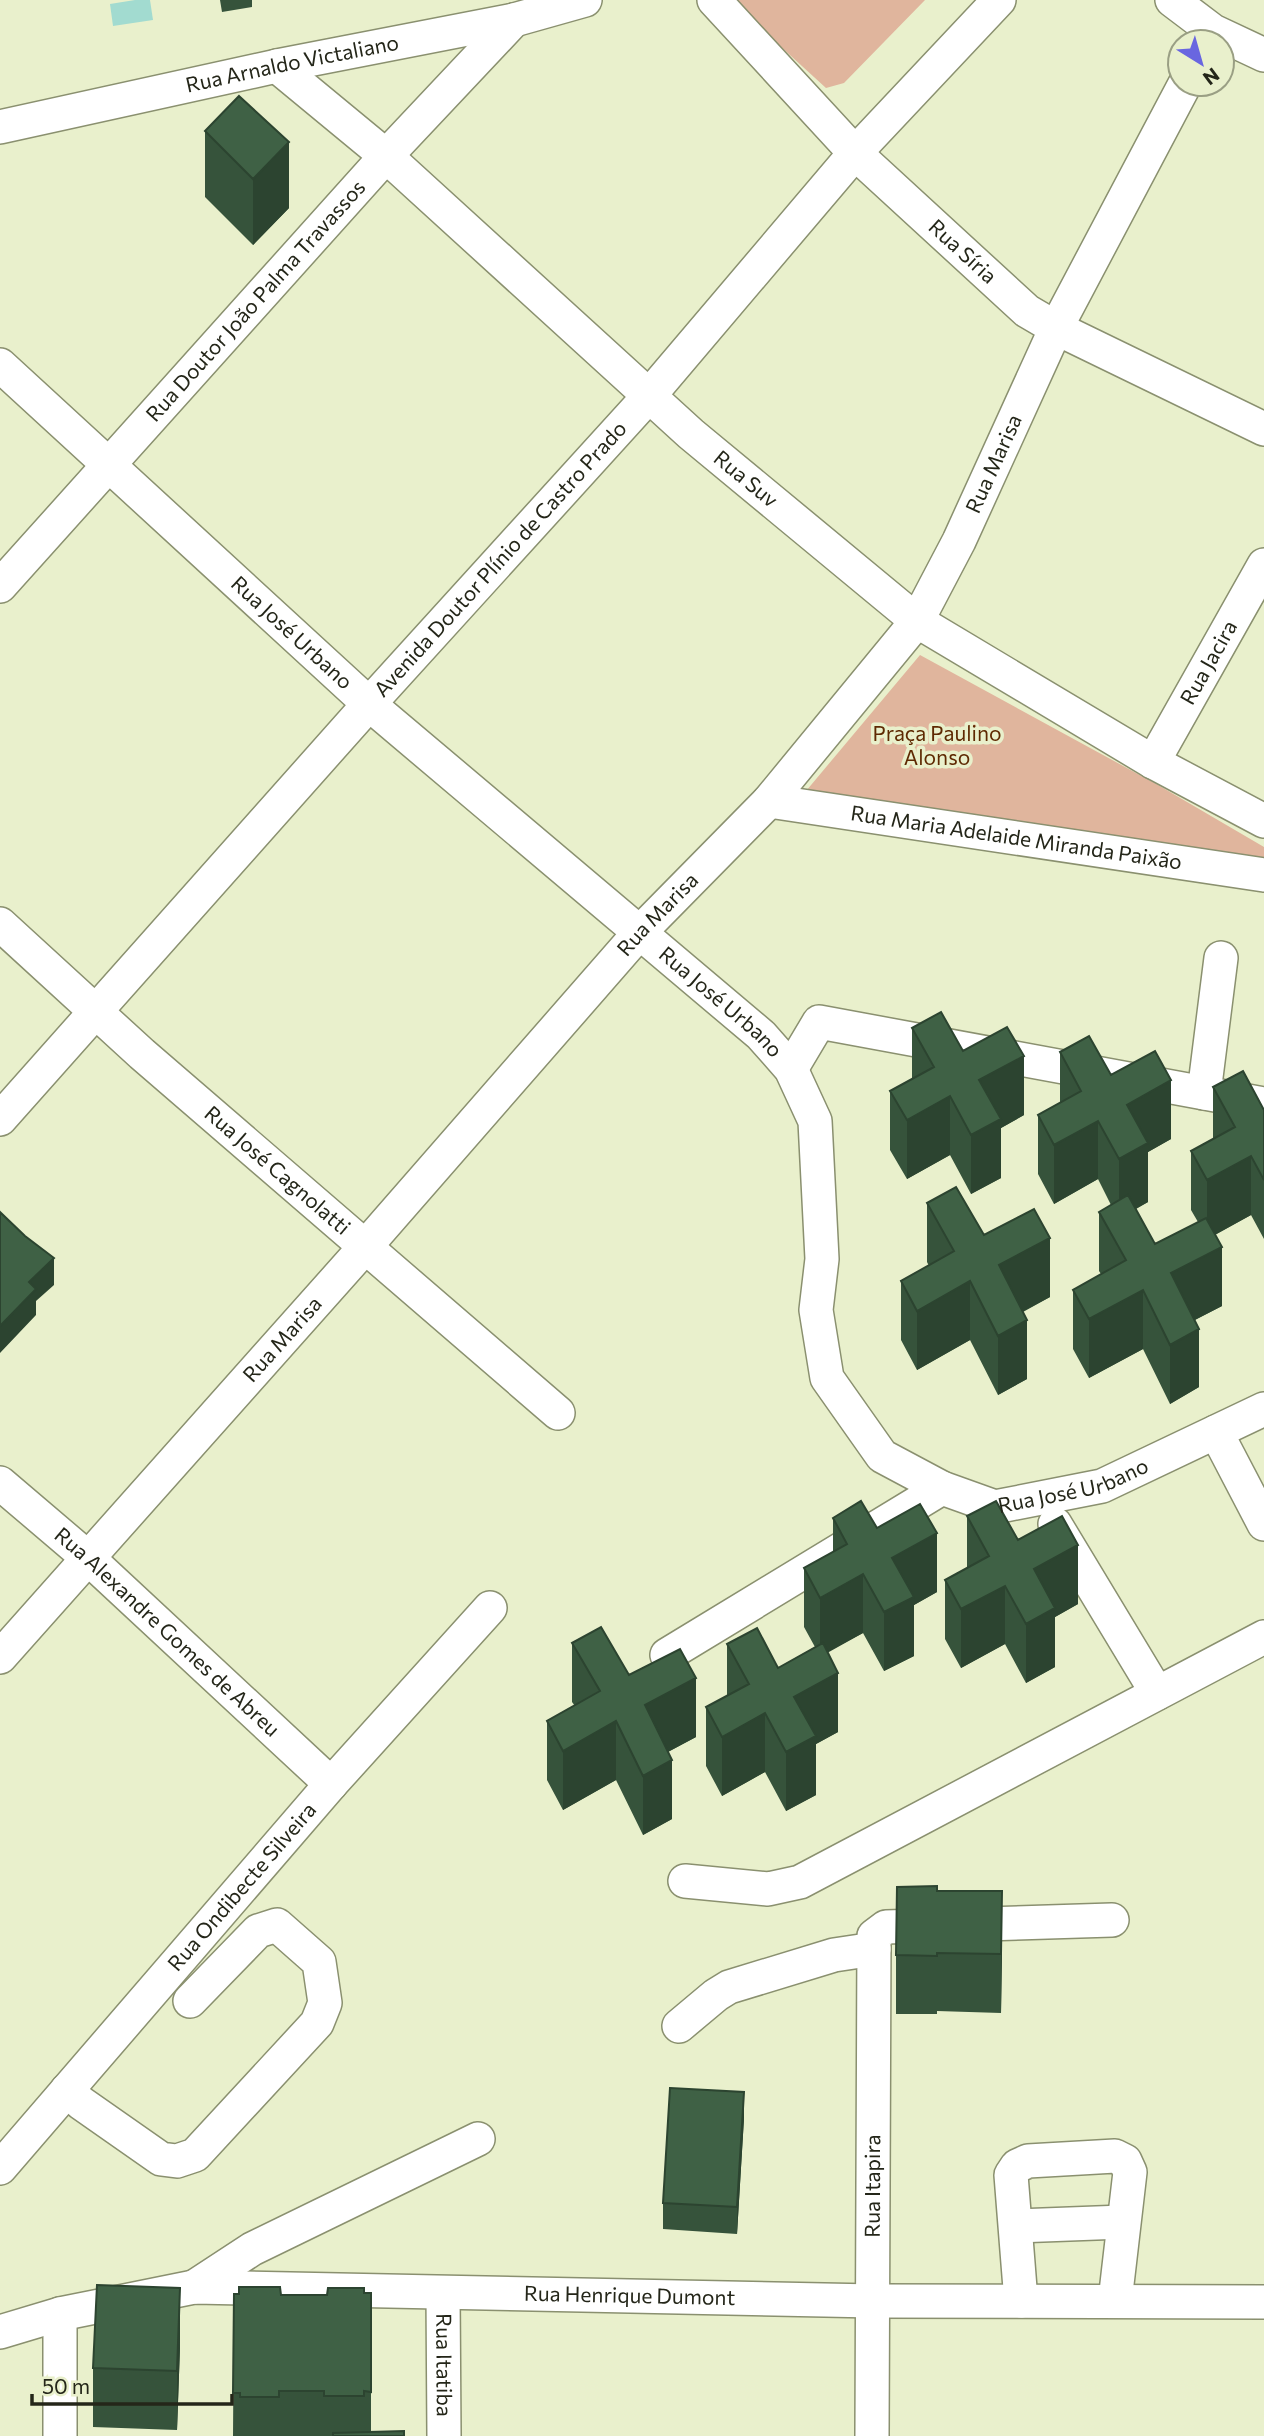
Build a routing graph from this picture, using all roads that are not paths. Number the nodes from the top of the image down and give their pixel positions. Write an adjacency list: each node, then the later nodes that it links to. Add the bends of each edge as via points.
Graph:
1 (585, 0): 5 (street, Rua Arnaldo Victaliano)
2 (714, 0): 12 (street, Rua Síria)
3 (999, 0): 12 (street, Avenida Doutor Plínio de Castro Prado)
4 (1172, 0): 6 (street)
5 (514, 20): 9 (street, Rua Arnaldo Victaliano); 13 (street, Rua Doutor João Palma Travassos)
6 (1202, 28)
7 (1236, 45): 8 (street)
8 (1264, 55)
9 (276, 66): 11 (street, Rua Arnaldo Victaliano); 13 (street, Rua Suv)
10 (1178, 98): 14 (street, Rua Marisa)
11 (0, 127)
12 (855, 153): 14 (street, Rua Síria, via 1027,311); 16 (street, Avenida Doutor Plínio de Castro Prado)
13 (386, 156): 16 (street, Rua Suv); 18 (street, Rua Doutor João Palma Travassos)
14 (1056, 328): 17 (street, Rua Síria); 21 (street, Rua Marisa)
15 (0, 365): 18 (street, Rua José Urbano)
16 (648, 397): 21 (street, Rua Suv); 22 (street, Avenida Doutor Plínio de Castro Prado)
17 (1264, 429)
18 (110, 464): 20 (street, Rua Doutor João Palma Travassos); 22 (street, Rua José Urbano)
19 (1264, 565): 23 (street, Rua Jacira)
20 (0, 586)
21 (917, 621): 23 (street, Rua Suv); 24 (street, Rua Marisa)
22 (369, 704): 28 (street, Rua José Urbano); 30 (street, Avenida Doutor Plínio de Castro Prado)
23 (1153, 762): 25 (street, Rua Suv)
24 (769, 801): 26 (street, Rua Maria Adelaide Miranda Paixão); 28 (street, Rua Marisa)
25 (1264, 821)
26 (1264, 875)
27 (0, 924): 30 (street, Rua José Cagnolatti)
28 (640, 932): 31 (street, Rua José Urbano, via 761,1035); 35 (street, Rua Marisa)
29 (1221, 958): 32 (street)
30 (95, 1012): 34 (street, Avenida Doutor Plínio de Castro Prado); 35 (street, Rua José Cagnolatti)
31 (791, 1069): 32 (street, via 818,1022); 40 (street, Rua José Urbano, via 815,1121 822,1259 816,1310 827,1378 883,1456)
32 (1204, 1093): 33 (street)
33 (1264, 1104)
34 (0, 1119)
35 (365, 1247): 37 (street, Rua José Cagnolatti); 43 (street, Rua Marisa)
36 (1264, 1409): 38 (street, Rua José Urbano)
37 (558, 1413)
38 (1216, 1432): 41 (street, Rua José Urbano, via 1102,1486); 42 (street)
39 (0, 1483): 43 (street, Rua Alexandre Gomes de Abreu)
40 (942, 1488): 41 (street, Rua José Urbano, via 995,1507); 46 (street)
41 (1039, 1498): 48 (street)
42 (1264, 1524)
43 (89, 1558): 47 (street, Rua Marisa); 49 (street, Rua Alexandre Gomes de Abreu)
44 (490, 1608): 49 (street, Rua Ondibecte Silveira)
45 (1264, 1637): 48 (street)
46 (667, 1655)
47 (0, 1657)
48 (1157, 1693): 50 (street, via 800,1882 768,1889)
49 (331, 1784): 55 (street, Rua Ondibecte Silveira)
50 (685, 1881)
51 (1112, 1920): 52 (street, via 886,1927)
52 (874, 1943): 54 (street, via 729,1987); 62 (street, Rua Itapira)
53 (190, 2001): 55 (street, via 258,1931 277,1925 319,1962 325,2003 317,2023 195,2155 177,2161 161,2159)
54 (679, 2026)
55 (67, 2090): 57 (street, Rua Ondibecte Silveira)
56 (478, 2139): 60 (street, via 252,2249)
57 (0, 2168)
58 (1123, 2222): 59 (street); 59 (street, via 1130,2172 1125,2161 1115,2156 1028,2161 1017,2166 1012,2175); 64 (street)
59 (1016, 2227): 63 (street)
60 (194, 2287): 61 (street, Rua Henrique Dumont); 66 (street, Rua Henrique Dumont)
61 (443, 2293): 62 (street, Rua Henrique Dumont); 69 (street, Rua Itatiba)
62 (874, 2301): 63 (street, Rua Henrique Dumont); 70 (street, Rua Itapira)
63 (1021, 2301): 64 (street, Rua Henrique Dumont)
64 (1115, 2301): 65 (street, Rua Henrique Dumont)
65 (1264, 2302)
66 (60, 2314): 67 (street, Rua Henrique Dumont); 68 (street)
67 (0, 2332)
68 (60, 2436)
69 (444, 2436)
70 (872, 2436)

